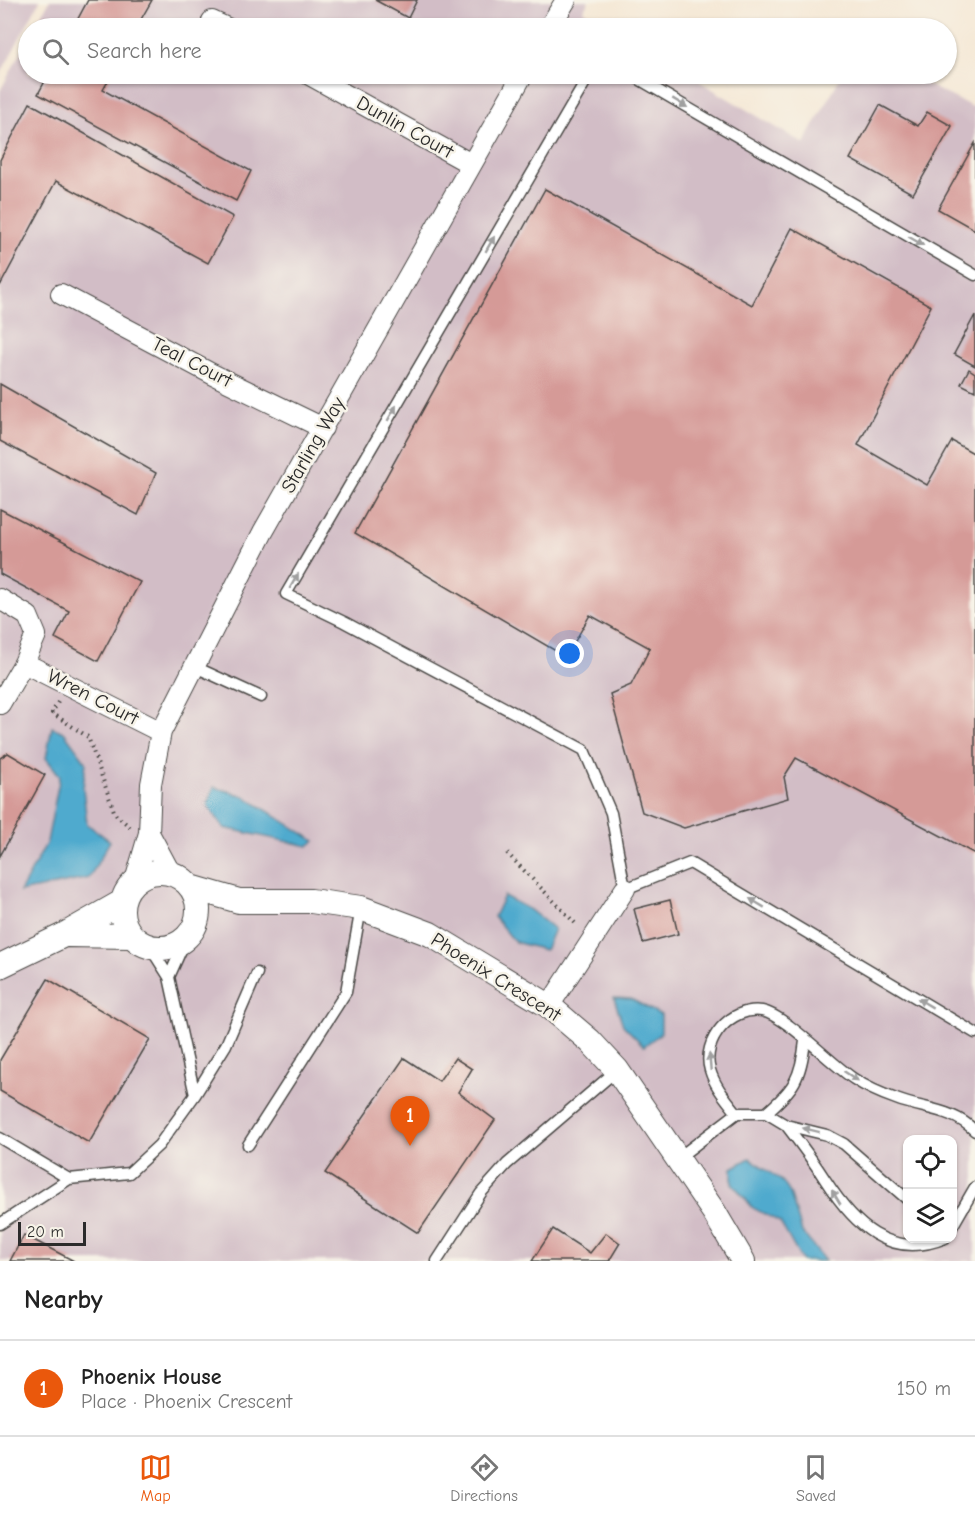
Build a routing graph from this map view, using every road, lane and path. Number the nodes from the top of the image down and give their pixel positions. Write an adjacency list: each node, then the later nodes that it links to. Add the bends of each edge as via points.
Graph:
1 (566, 0): 2 (street)
2 (555, 18)
3 (326, 84): 7 (street, Dunlin Court)
4 (517, 84): 7 (street, Starling Way)
5 (584, 84): 23 (lane, one-way to 5, via 611,813 584,750 286,594)
6 (647, 84): 8 (lane, one-way to 8)
7 (471, 164): 10 (street, Starling Way)
8 (975, 275)
9 (61, 294): 10 (street, Teal Court)
10 (323, 428): 13 (street, Starling Way)
11 (0, 599): 12 (street, Wren Court, via 28,616 36,635)
12 (24, 663): 16 (street, Wren Court); 17 (street, Wren Court)
13 (193, 666): 15 (lane); 17 (street, Starling Way)
14 (62, 696): 18 (path, via 52,713 88,737 115,814)
15 (261, 697)
16 (0, 704)
17 (161, 732): 18 (street, Starling Way)
18 (140, 830): 20 (street); 21 (street, Starling Way)
19 (507, 853): 27 (path)
20 (171, 874): 21 (street, via 152,873); 22 (street)
21 (135, 881): 25 (street)
22 (191, 887): 24 (street, Phoenix Crescent); 28 (street, via 198,908)
23 (625, 889): 34 (street); 35 (lane, one-way to 23, via 690,863)
24 (239, 901): 26 (street, Phoenix Crescent, via 310,902); 28 (street, Phoenix Crescent)
25 (122, 902): 29 (street); 30 (street, via 124,925)
26 (361, 908): 34 (street, Phoenix Crescent, via 430,934); 44 (lane, via 346,992)
27 (579, 928)
28 (191, 929): 30 (street, via 169,947); 33 (lane)
29 (64, 935): 30 (street); 31 (street)
30 (140, 942): 33 (lane)
31 (0, 966)
32 (257, 973): 38 (lane, via 226,1045)
33 (169, 976): 38 (lane)
34 (549, 1006): 37 (street, Phoenix Crescent)
35 (975, 1033)
36 (805, 1041): 39 (lane, one-way to 36, via 709,1069 708,1055 715,1034 731,1018 762,1011 788,1024); 40 (lane, via 796,1081 787,1095); 42 (lane, one-way to 42, via 855,1079 896,1099 962,1119)
37 (617, 1070): 45 (street, Phoenix Crescent); 56 (lane, via 507,1164 481,1193)
38 (195, 1095): 46 (lane, via 159,1145 129,1173)
39 (737, 1113): 40 (lane); 45 (lane)
40 (766, 1113): 41 (lane)
41 (786, 1125): 48 (lane, one-way to 41, via 844,1144 827,1135); 54 (lane, one-way to 41, via 850,1223 825,1179)
42 (975, 1131)
43 (0, 1138): 46 (lane)
44 (249, 1145)
45 (678, 1158): 57 (street, Phoenix Crescent)
46 (69, 1179): 52 (lane)
47 (975, 1187): 49 (lane)
48 (903, 1196)
49 (965, 1208): 50 (lane); 51 (lane)
50 (957, 1209)
51 (957, 1220)
52 (0, 1224)
53 (939, 1243): 55 (lane)
54 (877, 1249)
55 (921, 1256)
56 (437, 1261)
57 (743, 1261)

